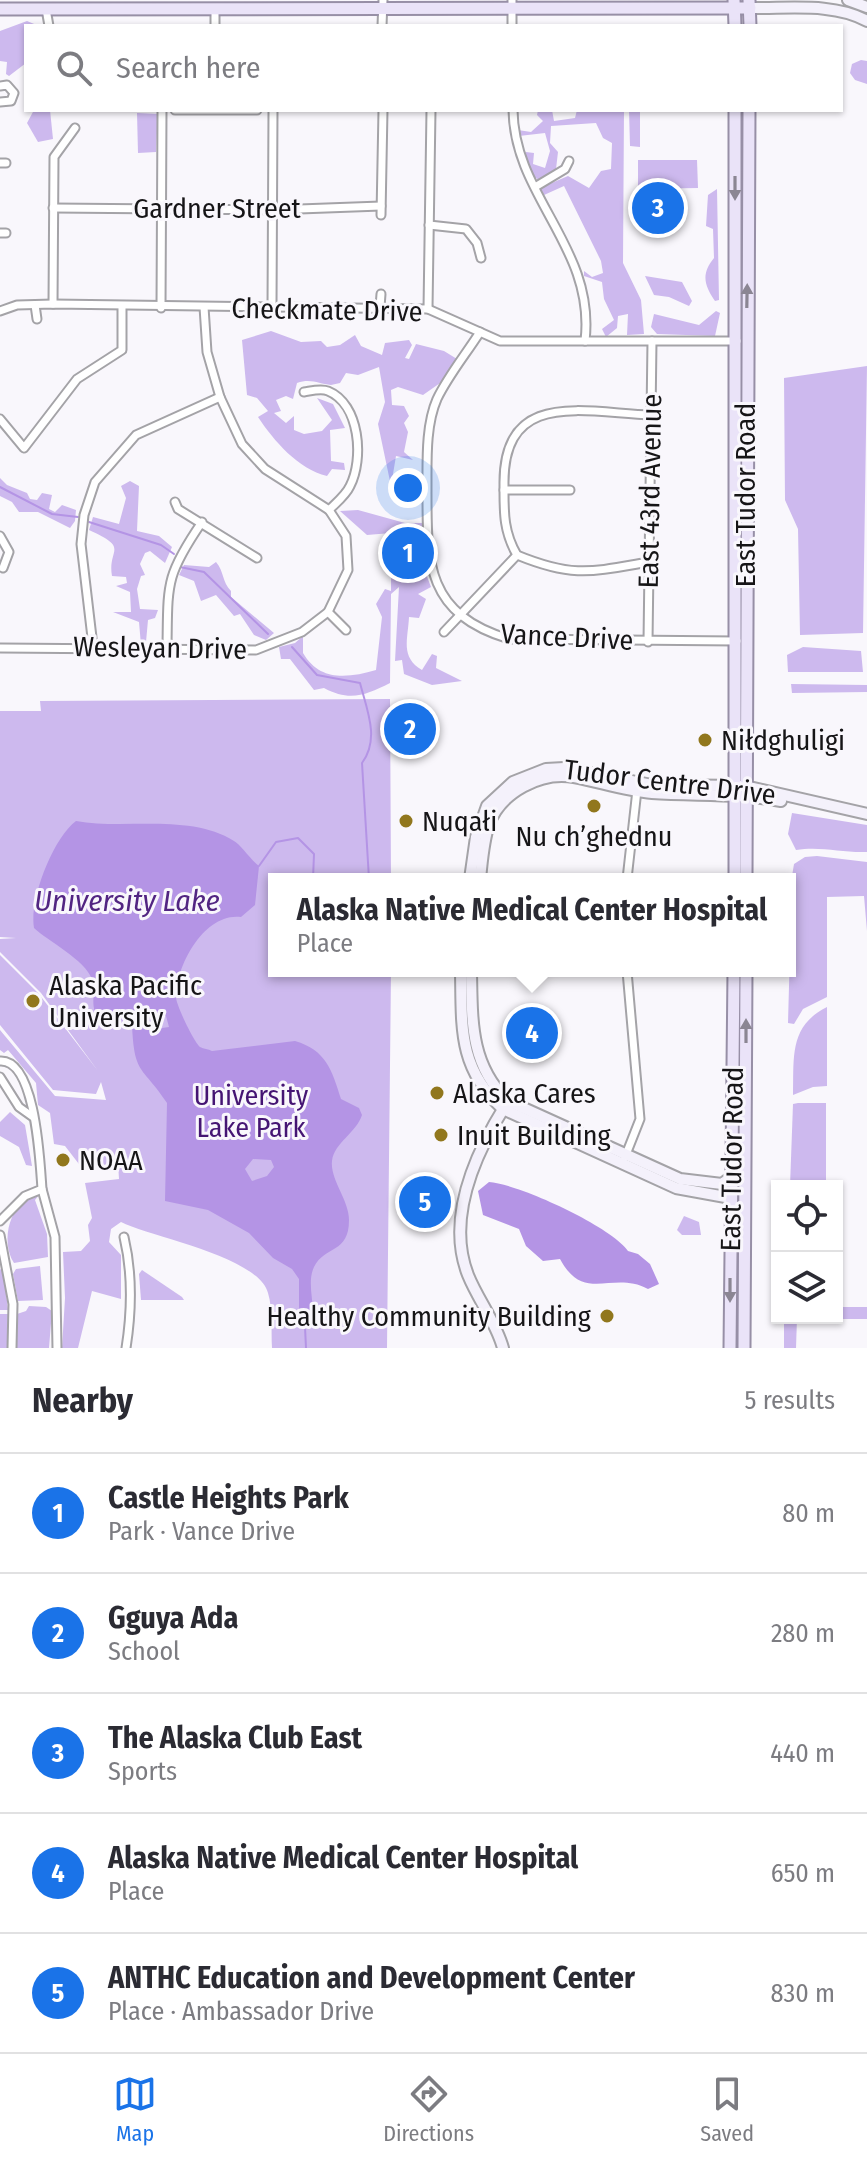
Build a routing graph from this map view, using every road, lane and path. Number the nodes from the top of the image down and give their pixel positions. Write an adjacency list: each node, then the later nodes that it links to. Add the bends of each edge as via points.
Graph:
1 (848, 0): 6 (street)
2 (382, 4): 3 (main road); 9 (main road)
3 (512, 4): 4 (main road)
4 (734, 4): 5 (main road); 13 (main road)
5 (750, 4): 10 (street, via 845,12)
6 (867, 7)
7 (0, 9): 8 (main road)
8 (46, 9): 9 (main road); 11 (street)
9 (215, 11): 12 (street)
10 (867, 21)
11 (49, 24)
12 (215, 24)
13 (735, 24)
14 (0, 86): 15 (street, via 7,85 14,93 11,101)
15 (0, 102)
16 (162, 112): 26 (street)
17 (273, 112): 28 (street)
18 (383, 112): 28 (street, Gardner Street, via 381,210)
19 (431, 112): 29 (street)
20 (513, 112): 25 (street, via 517,150)
21 (735, 112): 45 (main road, East Tudor Road, one-way to 45)
22 (749, 112): 45 (main road, East Tudor Road, one-way to 22)
23 (75, 128): 27 (street, via 54,157)
24 (569, 161): 25 (street)
25 (535, 187): 43 (street, via 581,275 588,313)
26 (162, 207): 27 (street, Gardner Street); 28 (street, Gardner Street); 38 (street)
27 (53, 208): 32 (street)
28 (272, 210): 36 (street)
29 (429, 225): 30 (street, via 466,229); 39 (street)
30 (481, 258)
31 (381, 294): 37 (street)
32 (53, 304): 33 (street, Checkmate Drive); 34 (street, Checkmate Drive)
33 (35, 305): 40 (street, Checkmate Drive); 41 (street)
34 (122, 307): 38 (street, Checkmate Drive); 49 (street, via 122,350 77,379 24,448)
35 (204, 307): 36 (street, Checkmate Drive); 38 (street, Checkmate Drive); 47 (street, Wesleyan Drive, via 207,352)
36 (272, 307): 37 (street, Checkmate Drive)
37 (380, 307): 39 (street, Checkmate Drive)
38 (161, 308)
39 (428, 309): 42 (street, Checkmate Drive)
40 (0, 311)
41 (37, 319)
42 (480, 332): 43 (street, Checkmate Drive, via 500,341); 61 (street, Vance Drive, via 436,401 427,449 428,560 438,589)
43 (585, 341): 44 (street, Checkmate Drive)
44 (652, 341): 45 (street, Checkmate Drive); 48 (street, East 43rd Avenue)
45 (740, 341): 64 (main road, East Tudor Road)
46 (304, 392): 53 (street, via 324,389 339,397 356,435 350,487)
47 (220, 397): 53 (street, Wesleyan Drive, via 242,444 265,469); 66 (street, via 136,435 95,482 81,544)
48 (651, 415): 50 (street, via 557,410 535,417 516,430 508,446); 58 (street, East 43rd Avenue)
49 (0, 419)
50 (504, 490): 51 (street); 56 (street, via 504,525)
51 (570, 490)
52 (175, 502): 54 (street)
53 (329, 510): 60 (street, Wesleyan Drive, via 349,551 348,570)
54 (202, 522): 57 (street); 67 (street, via 168,579)
55 (0, 536): 59 (street, via 9,552)
56 (517, 555): 58 (street, via 554,570 589,572); 61 (street)
57 (257, 558)
58 (649, 562): 65 (street, East 43rd Avenue)
59 (3, 568)
60 (328, 612): 62 (street); 67 (street, Wesleyan Drive, via 302,632 256,650)
61 (460, 616): 63 (street); 65 (street, Vance Drive, via 509,639)
62 (346, 630)
63 (444, 632)
64 (740, 641): 65 (street, Vance Drive); 70 (main road, East Tudor Road)
65 (648, 642)
66 (93, 646): 67 (street, Wesleyan Drive); 68 (street, Wesleyan Drive)
67 (167, 647)
68 (0, 648)
69 (637, 787): 70 (street, Tudor Centre Drive); 72 (street, Tudor Centre Drive, via 556,767 513,782 484,813); 73 (street, Tudor Centre Drive, via 569,776 533,781 495,811); 74 (street)
70 (740, 790): 71 (street, Tudor Centre Drive); 75 (main road, East Tudor Road); 76 (main road, East Tudor Road)
71 (867, 814)
72 (471, 873)
73 (481, 873)
74 (628, 873)
75 (735, 873)
76 (746, 873)
77 (461, 977): 84 (street, via 464,1048 484,1092)
78 (471, 977): 84 (street, via 475,1047)
79 (628, 977): 86 (street, via 640,1119)
80 (734, 977): 87 (main road, East Tudor Road)
81 (746, 977): 99 (main road, East Tudor Road, one-way to 81)
82 (0, 1061): 85 (street, via 11,1065 29,1088)
83 (0, 1077): 85 (street, via 19,1107)
84 (506, 1105): 86 (street); 97 (street, via 472,1175 460,1225 465,1268)
85 (33, 1117): 88 (street)
86 (625, 1159): 87 (street, via 695,1183 722,1184); 89 (street, via 676,1188)
87 (731, 1177): 89 (main road, East Tudor Road)
88 (42, 1189): 90 (street, via 25,1196); 95 (street, via 55,1237)
89 (731, 1198): 98 (main road, East Tudor Road, one-way to 98)
90 (0, 1221)
91 (0, 1235): 93 (street)
92 (124, 1237): 96 (street, via 131,1304)
93 (4, 1268): 94 (street)
94 (12, 1348)
95 (57, 1348)
96 (126, 1348)
97 (500, 1348)
98 (730, 1348)
99 (744, 1348)

